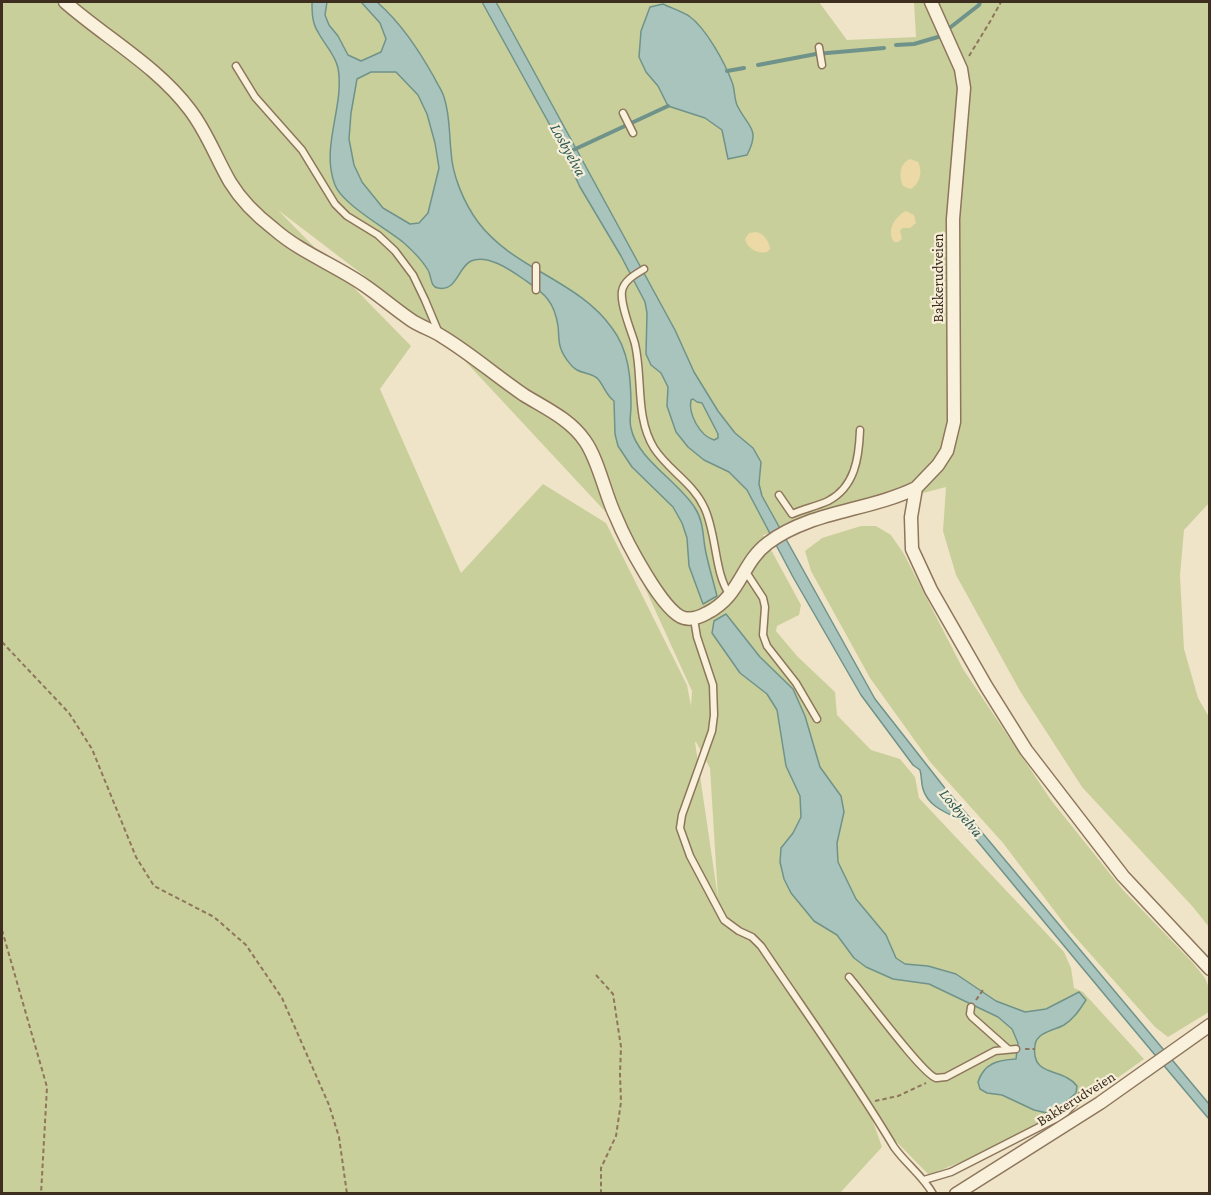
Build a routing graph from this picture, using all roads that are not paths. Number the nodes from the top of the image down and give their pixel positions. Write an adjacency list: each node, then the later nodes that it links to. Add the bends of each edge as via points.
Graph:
1 (65, 2): 11 (street, via 153,72 189,108 230,182 250,208 276,231 364,285 410,320)
2 (931, 2): 13 (street, Bakkerudveien, via 961,69 964,88 953,219 954,422 947,451)
3 (819, 47): 4 (lane)
4 (822, 65)
5 (237, 66): 11 (lane, via 255,97 302,150 335,204 395,251 413,275)
6 (622, 113): 7 (lane)
7 (633, 133)
8 (536, 266): 10 (lane)
9 (644, 269): 18 (lane, via 628,280 622,294 637,358 645,430 655,449 704,507 723,582)
10 (536, 290)
11 (439, 334): 19 (street, via 552,411 585,441 615,517 651,581 669,609 682,618)
12 (860, 430): 15 (lane, via 859,454 847,486 827,502)
13 (916, 488): 16 (street); 21 (street, via 911,517 912,549 986,686 1026,750 1123,876)
14 (779, 495): 15 (lane)
15 (792, 514): 16 (lane)
16 (802, 526): 17 (street, via 772,540)
17 (746, 572): 18 (street); 20 (lane, via 763,598 763,635 767,646 796,683)
18 (731, 595): 19 (street, via 715,609)
19 (694, 618): 28 (lane, via 713,685 714,715 682,815 683,838 724,920 761,946 903,1160)
20 (817, 720)
21 (1209, 969)
22 (849, 977): 25 (lane, via 903,1044 937,1078 995,1051)
23 (971, 1007): 25 (lane, via 972,1017)
24 (1209, 1025): 30 (street, Bakkerudveien, via 1100,1103)
25 (1008, 1049): 26 (lane)
26 (1016, 1049)
27 (1083, 1094): 28 (lane, via 1066,1112 1046,1124 951,1172)
28 (924, 1180): 29 (lane)
29 (933, 1194)
30 (956, 1194)

